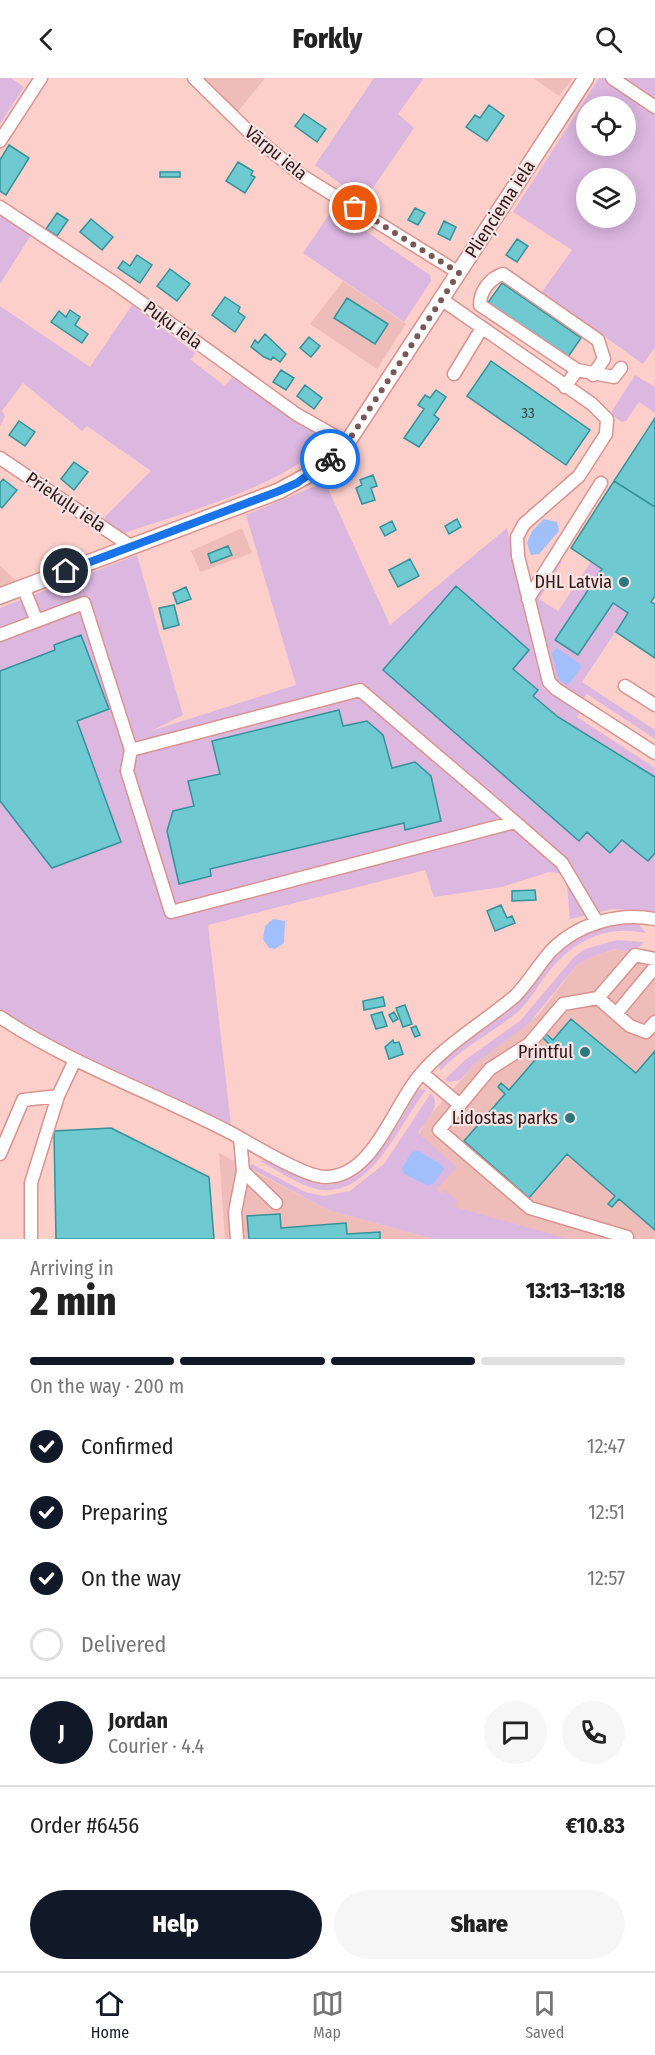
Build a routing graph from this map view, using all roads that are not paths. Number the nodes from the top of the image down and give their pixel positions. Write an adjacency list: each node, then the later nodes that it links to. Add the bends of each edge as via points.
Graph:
1 (41, 78): 6 (street)
2 (194, 78): 8 (street, Vārpu iela, via 250,133 301,175)
3 (586, 78): 8 (main road, Plieņciema iela)
4 (612, 78): 5 (street)
5 (655, 107)
6 (0, 141)
7 (0, 207): 16 (street, Puķu iela, via 116,284 296,414)
8 (459, 273): 9 (main road, Plieņciema iela)
9 (441, 299): 10 (street); 16 (main road, Plieņciema iela)
10 (482, 328): 13 (street); 15 (street)
11 (621, 368): 14 (street, via 614,377)
12 (577, 370): 14 (street); 14 (street, via 480,305 480,297 494,277 503,274 598,340 604,359); 15 (street)
13 (454, 374)
14 (593, 375)
15 (565, 387): 22 (street, via 601,411 607,419 606,434 579,476 524,524 517,537)
16 (347, 443): 19 (main road, Plieņciema iela, via 297,483)
17 (0, 458): 19 (street, Priekuļu iela)
18 (601, 483): 22 (street)
19 (132, 547): 20 (main road, Plieņciema iela)
20 (23, 587): 21 (main road, Plieņciema iela); 23 (street)
21 (0, 596)
22 (528, 599): 28 (street, via 549,682)
23 (36, 619): 24 (street); 27 (street, via 84,603)
24 (0, 635)
25 (625, 686): 26 (street)
26 (655, 705)
27 (131, 750): 29 (street, via 360,690); 29 (street, via 127,771 171,912)
28 (655, 753)
29 (515, 822): 31 (street, via 562,863)
30 (655, 919): 31 (street, via 626,917)
31 (597, 922): 39 (street, via 572,933 551,951 515,996)
32 (655, 958): 34 (street, via 635,955)
33 (655, 967): 35 (street)
34 (598, 998): 35 (street); 41 (street, via 563,1005 530,1044 490,1069)
35 (616, 1014): 37 (street, via 630,1026 646,1032)
36 (0, 1017): 38 (street)
37 (655, 1022)
38 (75, 1060): 40 (street); 42 (street)
39 (422, 1072): 41 (street); 42 (street, via 365,1161 340,1174 309,1174)
40 (58, 1096): 43 (street, via 24,1100); 47 (street, via 31,1183)
41 (460, 1105): 46 (street, via 439,1130 530,1208)
42 (240, 1138): 44 (street)
43 (0, 1154)
44 (243, 1171): 45 (street); 48 (street, via 235,1212)
45 (276, 1203)
46 (620, 1236)
47 (32, 1239)
48 (237, 1239)

